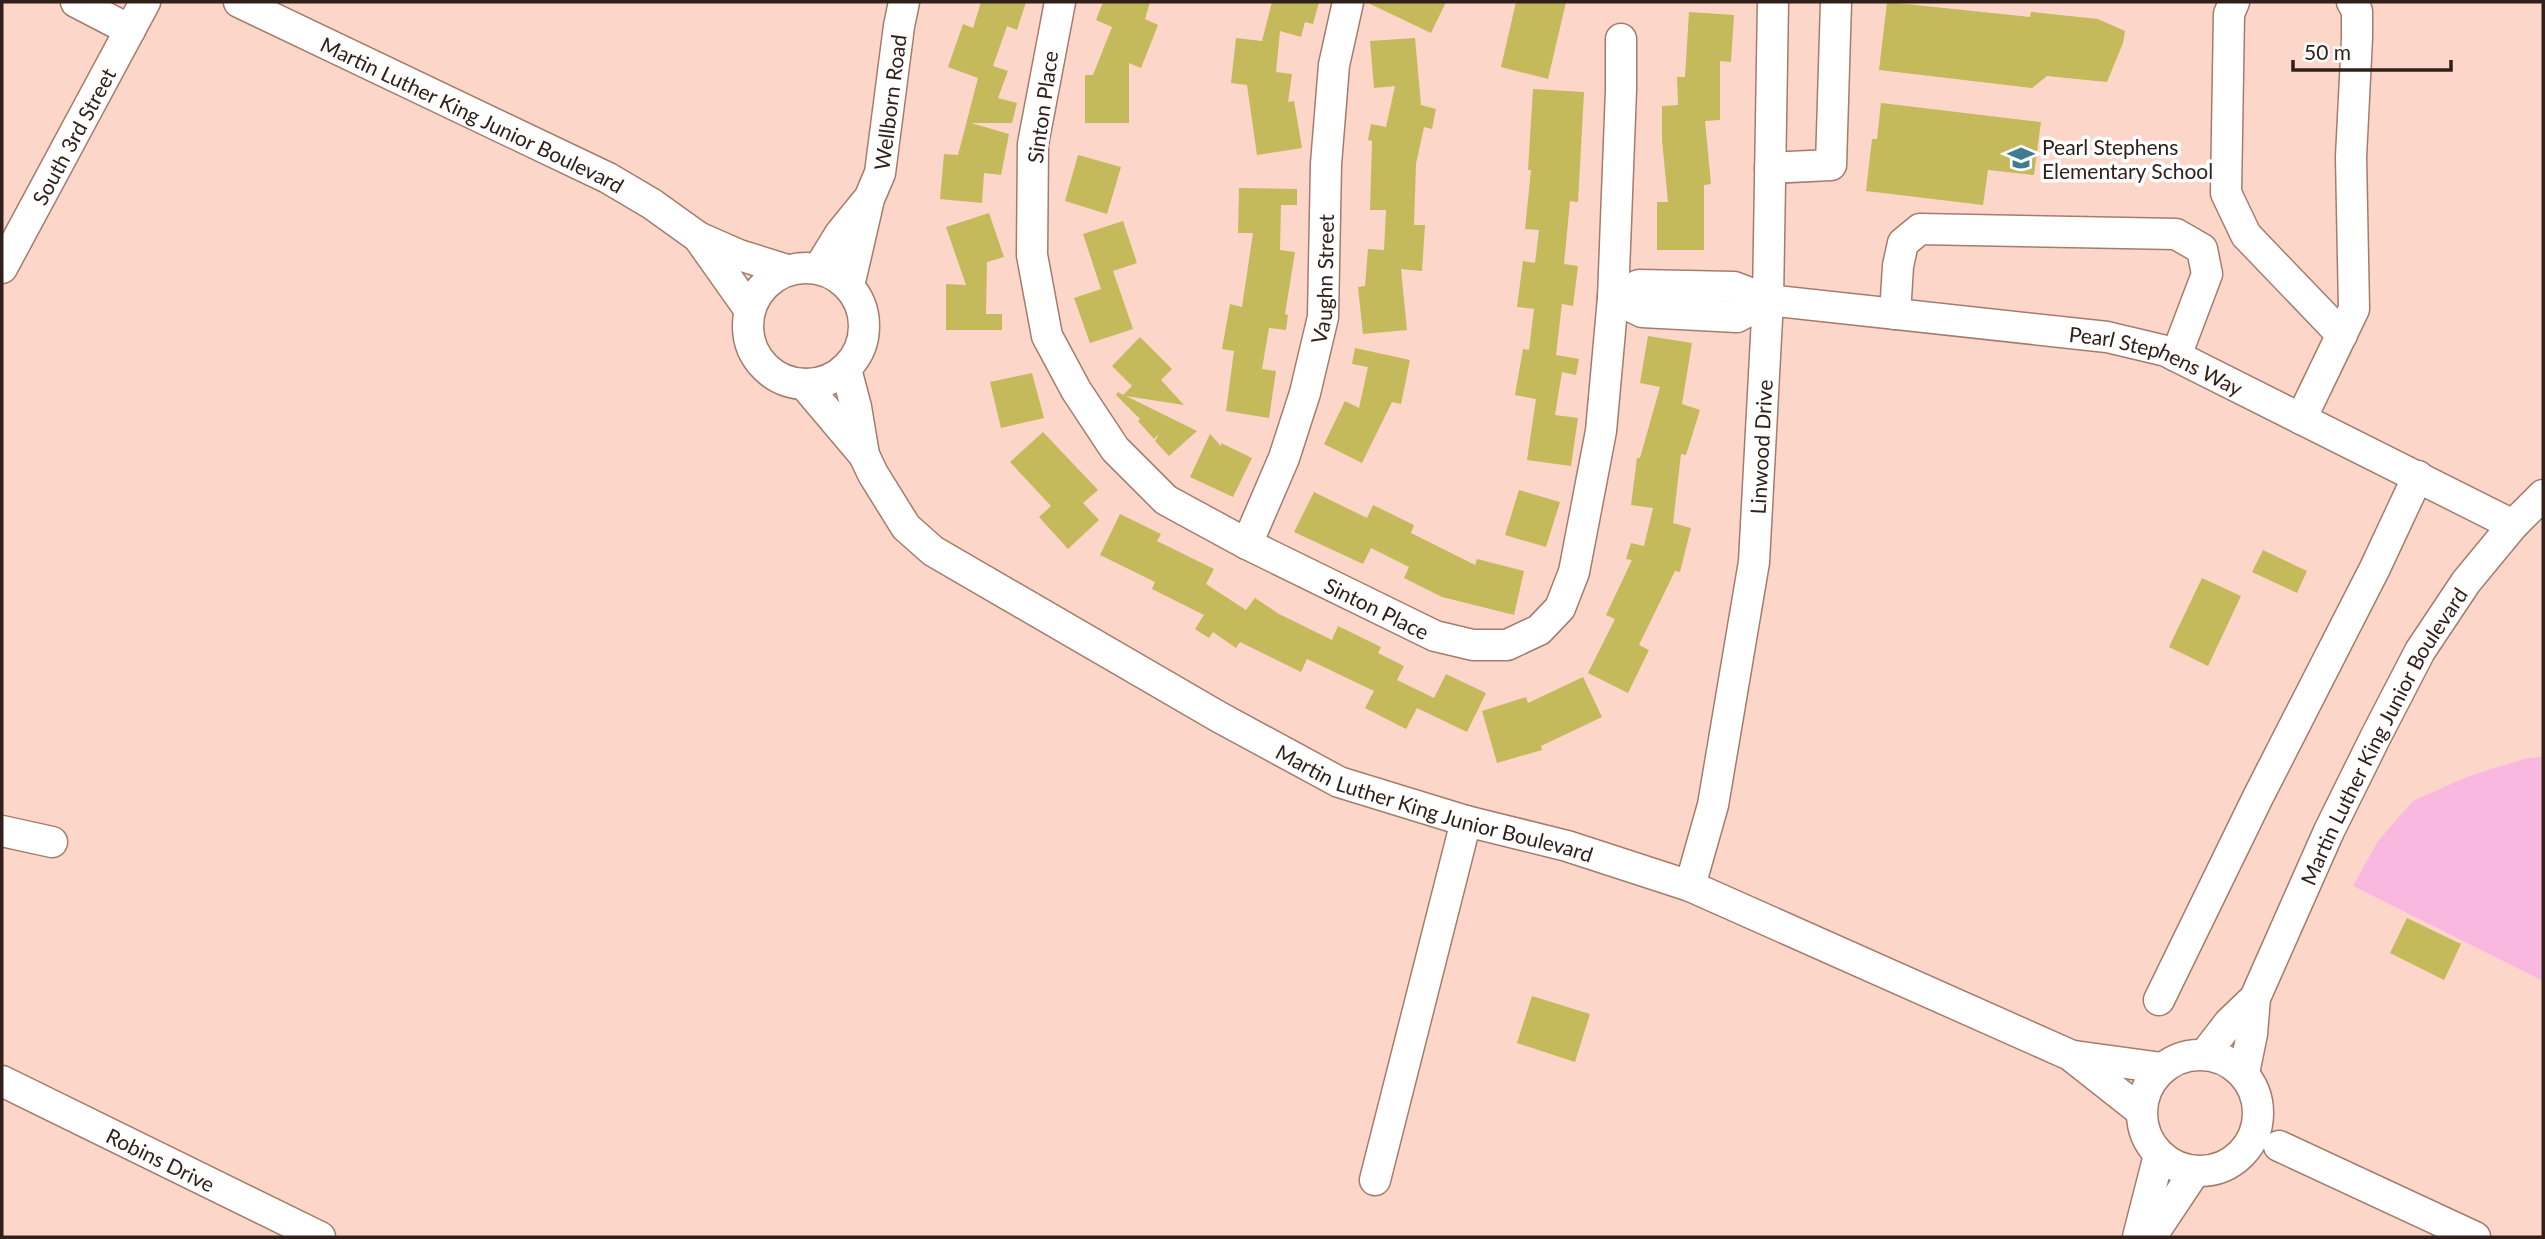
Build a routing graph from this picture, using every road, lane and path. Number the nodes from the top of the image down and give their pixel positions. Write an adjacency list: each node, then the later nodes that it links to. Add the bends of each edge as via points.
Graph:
1 (145, 2): 11 (street, South 3rd Street)
2 (239, 2): 15 (street, Martin Luther King Junior Boulevard, via 608,178)
3 (904, 2): 14 (street, Wellborn Road, via 880,173)
4 (1060, 2): 33 (street, Sinton Place, via 1033,144 1032,255 1047,336 1115,449 1166,499)
5 (1348, 2): 33 (street, Vaughn Street, via 1334,65 1326,164 1323,317 1284,458)
6 (1773, 2): 13 (street, Linwood Drive)
7 (1836, 2): 13 (street, via 1831,165)
8 (2234, 2): 24 (street, via 2229,14 2226,193 2246,235)
9 (2352, 2): 24 (street, via 2357,11 2351,157 2354,309)
10 (83, 3): 11 (street)
11 (130, 30): 16 (street, South 3rd Street)
12 (1621, 39): 20 (street, Sinton Place)
13 (1770, 168): 21 (street, Linwood Drive)
14 (869, 199): 17 (street); 19 (street)
15 (698, 237): 18 (street, Martin Luther King Junior Boulevard); 22 (street, Martin Luther King Junior Boulevard)
16 (2, 268)
17 (819, 268): 18 (street); 19 (street)
18 (787, 270): 22 (street, via 757,292)
19 (849, 286): 26 (street, via 865,319 864,337)
20 (1613, 298): 21 (street, Pearl Stephens Way, via 1639,285 1734,287); 33 (street, Sinton Place, via 1601,430 1574,572 1560,608 1539,630 1507,645 1473,645 1435,636)
21 (1768, 300): 23 (street, Pearl Stephens Way); 37 (street, Linwood Drive, via 1754,562 1713,805)
22 (750, 309): 27 (street, via 747,327 759,360 779,377)
23 (1895, 314): 25 (street, Pearl Stephens Way, via 2108,337); 25 (street, via 1903,243 1920,229 2176,234 2202,249 2207,274)
24 (2343, 335): 28 (street)
25 (2176, 356): 28 (street, Pearl Stephens Way)
26 (846, 369): 27 (street, via 819,383); 29 (street, Martin Luther King Junior Boulevard)
27 (804, 384): 29 (street, Martin Luther King Junior Boulevard)
28 (2301, 419): 30 (street, Pearl Stephens Way)
29 (864, 455): 34 (street, Martin Luther King Junior Boulevard, via 906,527 933,551 1339,782)
30 (2418, 475): 32 (street, Pearl Stephens Way); 39 (street)
31 (2543, 495): 32 (street, Martin Luther King Junior Boulevard)
32 (2513, 525): 38 (street, Martin Luther King Junior Boulevard, via 2466,582 2420,651 2329,831)
33 (1247, 544)
34 (1466, 821): 37 (street, Martin Luther King Junior Boulevard, via 1567,846); 49 (street)
35 (2, 831): 36 (street)
36 (52, 842)
37 (1690, 886): 41 (street, Martin Luther King Junior Boulevard)
38 (2255, 998): 40 (street, Martin Luther King Junior Boulevard); 43 (street, Martin Luther King Junior Boulevard)
39 (2160, 1000)
40 (2205, 1054): 42 (street, via 2189,1055); 43 (street, via 2232,1063)
41 (2070, 1055): 42 (street, Martin Luther King Junior Boulevard); 45 (street, Martin Luther King Junior Boulevard)
42 (2162, 1068): 45 (street, via 2151,1080)
43 (2244, 1073): 48 (street, via 2259,1105 2253,1139 2229,1164)
44 (2, 1081): 50 (street, Robins Drive)
45 (2141, 1111): 47 (street, via 2149,1142)
46 (2279, 1146): 53 (street)
47 (2159, 1155): 48 (street); 51 (street)
48 (2195, 1171): 52 (street)
49 (1375, 1180)
50 (320, 1237)
51 (2138, 1237)
52 (2151, 1237)
53 (2475, 1237)

